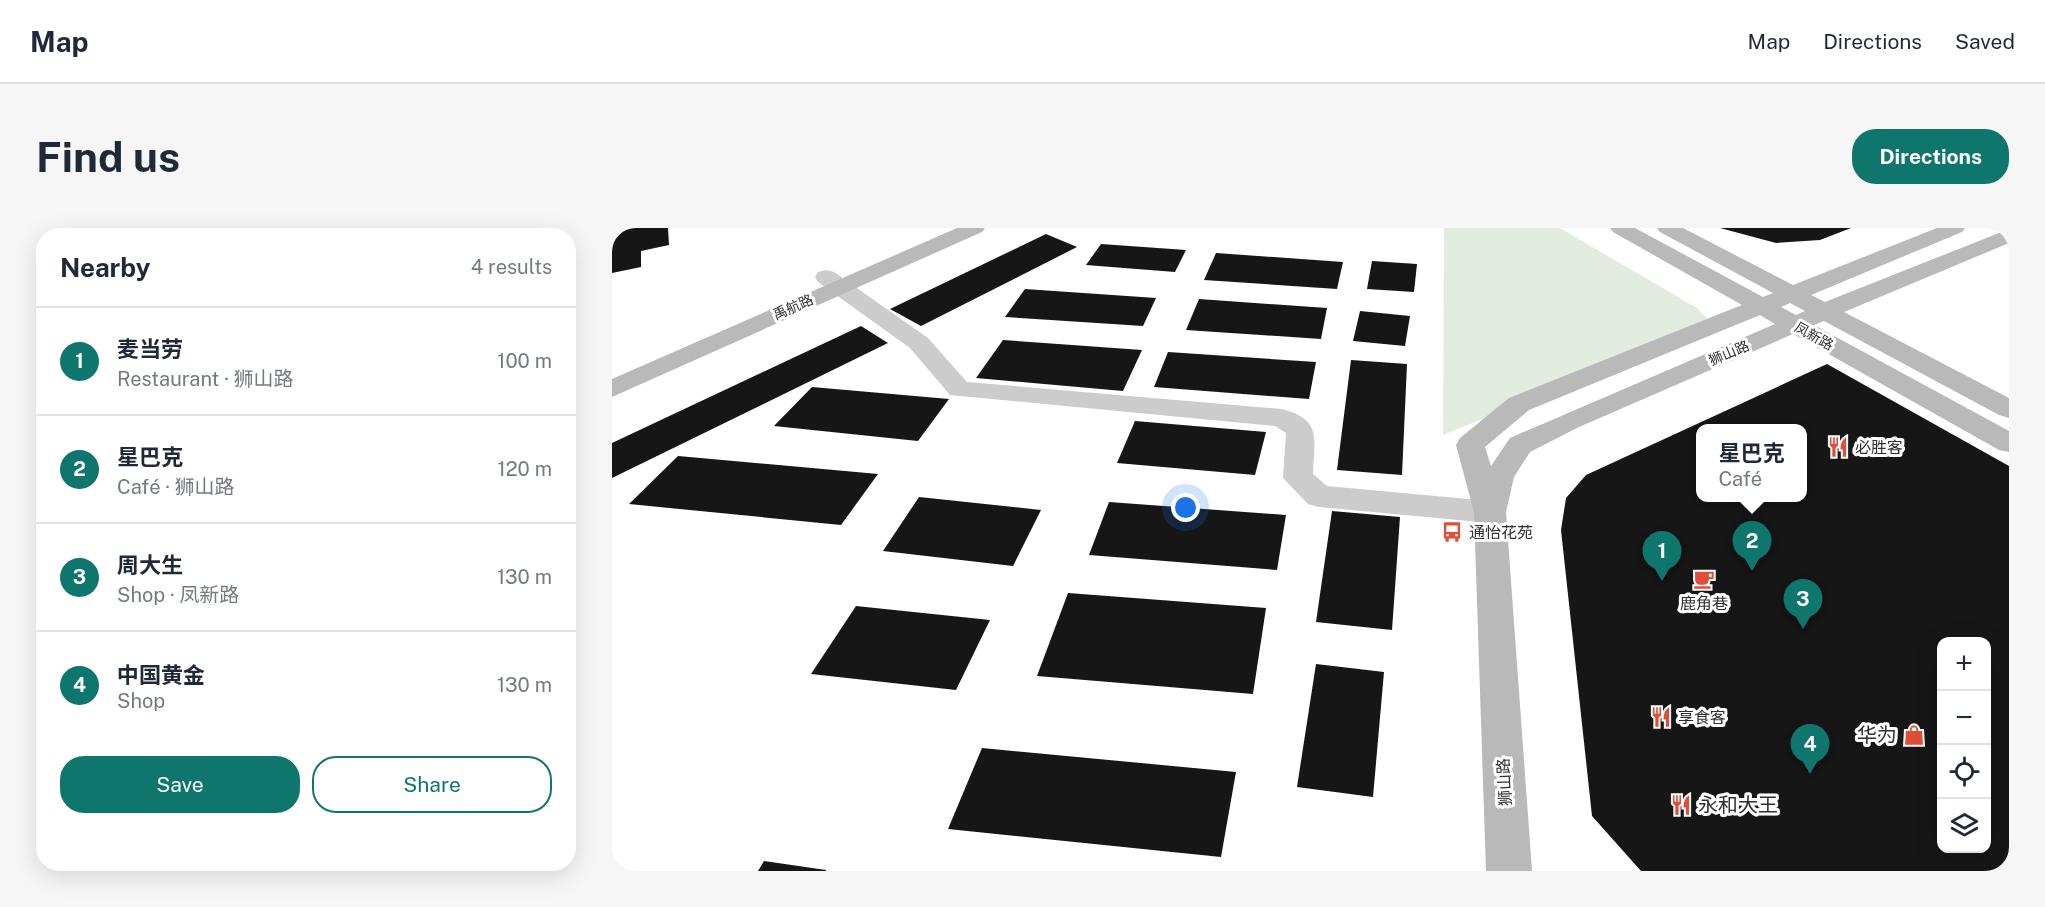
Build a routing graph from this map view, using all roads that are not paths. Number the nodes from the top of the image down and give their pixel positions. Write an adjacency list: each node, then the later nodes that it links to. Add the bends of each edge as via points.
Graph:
1 (942, 228): 7 (main road, 禹航路)
2 (975, 228): 7 (main road, 禹航路)
3 (1620, 228): 9 (main road, 凤新路)
4 (1667, 228): 8 (main road, 凤新路)
5 (1955, 228): 8 (main road, 狮山路)
6 (2009, 235): 10 (main road, 狮山路)
7 (832, 282): 12 (main road, 禹航路); 13 (main road, 禹航路); 16 (street, via 919,343 959,389 1282,418 1300,429 1298,478 1319,496)
8 (1794, 293): 9 (main road, 狮山路); 10 (main road, 凤新路)
9 (1762, 308): 11 (main road, 凤新路); 16 (main road, 狮山路, via 1519,404 1470,444)
10 (1824, 312): 11 (main road, 狮山路); 14 (main road, 凤新路)
11 (1795, 326): 15 (main road, 凤新路); 16 (main road, 狮山路, via 1520,445 1499,477)
12 (612, 372)
13 (612, 389)
14 (2009, 409)
15 (2009, 443)
16 (1490, 512): 17 (main road, 狮山路)
17 (1509, 871)

